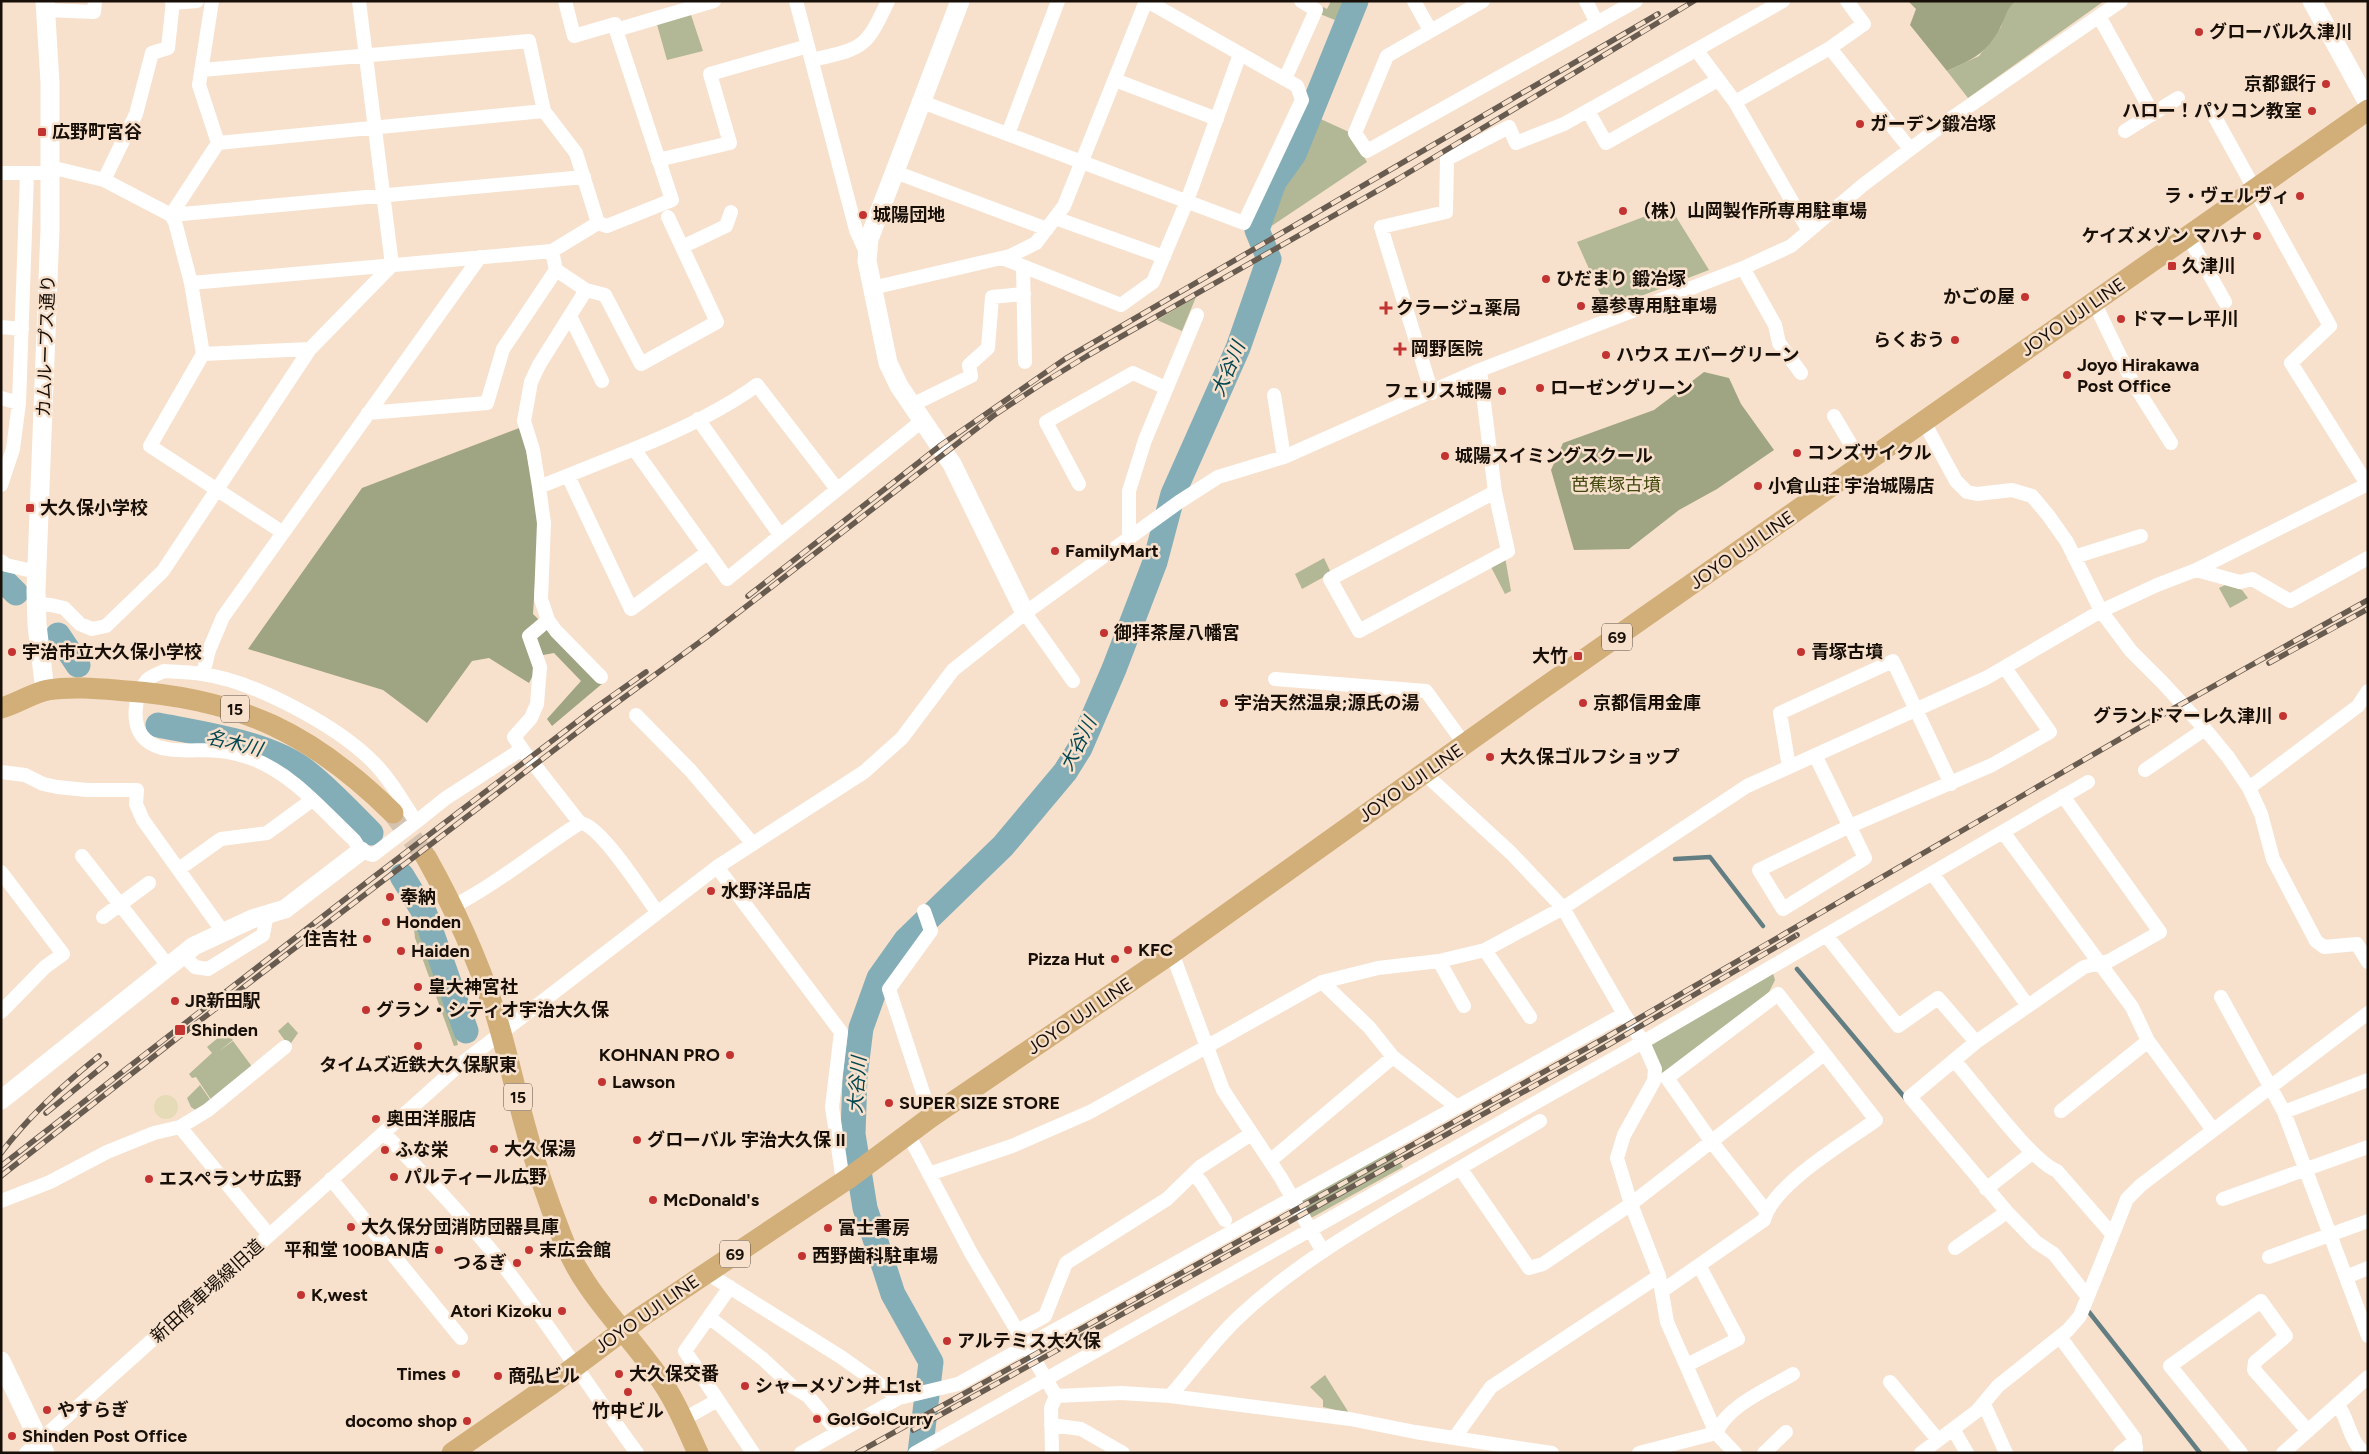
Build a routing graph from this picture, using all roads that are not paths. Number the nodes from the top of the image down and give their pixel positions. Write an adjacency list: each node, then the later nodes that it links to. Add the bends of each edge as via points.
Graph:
1 (95, 1): 22 (street, via 94,12)
2 (197, 1): 21 (street)
3 (212, 1): 33 (street)
4 (359, 1): 31 (street)
5 (565, 1): 25 (street, via 574,36 615,24)
6 (714, 1): 25 (street)
7 (796, 1): 27 (street)
8 (888, 1): 32 (street, via 873,33 856,49)
9 (960, 1): 38 (street)
10 (1058, 1): 49 (street)
11 (1146, 1): 30 (street); 35 (street)
12 (1301, 1): 34 (street, via 1316,10)
13 (1414, 1): 26 (street)
14 (1483, 1): 26 (street)
15 (1586, 1): 24 (street)
16 (1636, 1): 24 (street)
17 (1783, 1): 29 (street)
18 (1847, 1): 28 (street, via 1864,24)
19 (2121, 1): 23 (street)
20 (2312, 1): 40 (street)
21 (172, 2): 59 (street, via 168,48 152,53 136,114)
22 (45, 6): 54 (street, カムループス通り, via 50,83)
23 (2100, 18): 45 (street); 51 (street)
24 (1597, 22): 26 (street, via 1367,151 1355,133 1387,56)
25 (616, 30): 52 (street)
26 (1430, 30)
27 (808, 46): 32 (street); 52 (street, via 710,74 730,143)
28 (1830, 48): 39 (street); 51 (street)
29 (1696, 51): 36 (street); 41 (street)
30 (1240, 54): 34 (street); 46 (street)
31 (366, 56): 33 (street); 43 (street, via 529,41); 47 (street)
32 (812, 60): 72 (street, via 856,230)
33 (202, 70): 50 (street, via 199,85)
34 (1285, 79): 62 (street, via 1297,86 1302,100 1244,223)
35 (1114, 80): 46 (street); 53 (street)
36 (1718, 80): 39 (street); 41 (street, via 1606,144)
37 (2178, 98): 45 (street)
38 (922, 102): 49 (street); 55 (street)
39 (1734, 102): 68 (street)
40 (2368, 103)
41 (1588, 110): 97 (street, via 1564,124 1516,143 1509,128 1447,159 1446,212 1381,227)
42 (2368, 110): 60 (main road, JOYO UJI LINE / 69)
43 (544, 111): 47 (street); 58 (street, via 576,153)
44 (2212, 112): 60 (street)
45 (2153, 114): 48 (street)
46 (1216, 119): 62 (street)
47 (375, 127): 50 (street); 61 (street)
48 (2125, 131)
49 (1008, 134): 53 (street)
50 (218, 142): 64 (street)
51 (1910, 149): 68 (street)
52 (658, 160): 66 (street, via 672,200 607,226)
53 (1082, 161): 62 (street); 67 (street, via 1064,206)
54 (50, 170): 57 (street); 59 (street); 128 (street, カムループス通り, via 50,257)
55 (895, 172): 67 (street); 72 (street)
56 (1, 173): 57 (street)
57 (27, 174): 89 (street)
58 (584, 177): 61 (street); 66 (street)
59 (104, 180): 64 (street)
60 (2255, 190): 69 (main road, JOYO UJI LINE / 69); 113 (street, via 2330,326 2291,363)
61 (384, 195): 64 (street); 76 (street)
62 (1187, 201): 74 (street)
63 (731, 212): 70 (street, via 726,226)
64 (170, 215): 80 (street, via 175,222)
65 (668, 217): 70 (street)
66 (598, 223): 71 (street)
67 (1051, 223): 74 (street); 75 (street, via 1036,243)
68 (1809, 231): 78 (street, via 1791,246)
69 (2189, 238): 84 (main road, JOYO UJI LINE / 69); 85 (street)
70 (682, 247): 82 (street, via 717,322 641,364 605,295)
71 (552, 251): 73 (street); 79 (street)
72 (866, 252): 81 (street)
73 (480, 257): 76 (street); 102 (street)
74 (1164, 257): 77 (street, via 1153,282 1120,305)
75 (1002, 258): 77 (street); 81 (street)
76 (392, 265): 80 (street); 90 (street)
77 (1023, 267): 83 (street)
78 (1743, 268): 93 (street); 94 (street, via 1775,325 1779,343)
79 (556, 270): 82 (street); 102 (street, via 503,349 487,403)
80 (190, 283): 91 (street)
81 (872, 288): 101 (street, via 888,363)
82 (586, 290): 87 (street)
83 (1024, 294): 92 (street); 101 (street, via 992,297 988,348 969,365 971,376)
84 (2094, 302): 106 (main road, JOYO UJI LINE / 69); 107 (street, via 2132,381)
85 (2225, 302)
86 (1197, 315): 96 (street)
87 (570, 316): 95 (street); 115 (street, via 531,382 524,421)
88 (1, 327): 89 (street)
89 (22, 329): 100 (street)
90 (310, 349): 91 (street); 117 (street)
91 (203, 354): 117 (street, via 150,446)
92 (1025, 362)
93 (1480, 370): 97 (street); 118 (street)
94 (1801, 373)
95 (602, 381)
96 (1166, 388): 112 (street, via 1133,373 1046,422); 122 (street, via 1144,440 1129,491)
97 (1432, 392): 109 (street)
98 (1274, 395): 109 (street)
99 (1, 398): 100 (street)
100 (19, 403): 114 (street, via 13,449)
101 (912, 405): 105 (street)
102 (368, 413): 119 (street)
103 (1834, 416): 110 (street)
104 (698, 419): 108 (street); 116 (street, via 734,402 756,385); 120 (street)
105 (923, 420): 116 (street); 131 (street, via 952,464)
106 (1924, 422): 110 (main road, JOYO UJI LINE / 69); 124 (street, via 1956,481 1967,492 2012,490 2032,496 2067,542)
107 (2171, 443)
108 (634, 449): 111 (street); 123 (street)
109 (1284, 457): 122 (street, via 1218,477)
110 (1863, 465): 145 (main road, JOYO UJI LINE / 69)
111 (568, 476): 115 (street); 123 (street, via 631,609)
112 (1079, 484)
113 (2367, 484): 127 (street)
114 (1, 485)
115 (539, 487): 132 (street, via 544,523 541,599)
116 (837, 489): 120 (street)
117 (218, 490): 119 (street); 129 (street, via 163,571 106,626 92,629 80,624 64,608)
118 (1495, 492): 118 (street, via 1508,551 1359,631 1330,579)
119 (282, 532): 134 (street, via 223,617)
120 (780, 535): 123 (street, via 727,579)
121 (2141, 536): 124 (street)
122 (1129, 540): 131 (street)
123 (708, 552)
124 (2074, 557): 130 (street)
125 (2368, 558): 127 (street, via 2290,601 2252,579 2240,582)
126 (1, 561): 128 (street)
127 (2196, 570): 130 (street)
128 (37, 572): 129 (street, カムループス通り)
129 (36, 604): 138 (street, カムループス通り)
130 (2102, 611): 133 (street); 144 (street, via 2131,651)
131 (1025, 613): 137 (street); 162 (street, via 953,670 902,738 864,772)
132 (548, 620): 135 (street); 146 (street, via 529,636 540,666 537,704 531,718 514,737)
133 (2005, 668): 142 (street); 153 (street, via 2050,732)
134 (203, 674): 140 (street, via 164,671 152,676); 158 (street, via 243,684 288,704 349,741 374,763)
135 (601, 677)
136 (1275, 679): 145 (street, via 1426,691)
137 (1073, 681)
138 (45, 691): 140 (main road, 15, via 70,688); 141 (main road, 15)
139 (2368, 691): 154 (street, via 2358,706)
140 (140, 692): 156 (street, via 135,718 145,739 154,746 221,751 251,758 284,776); 157 (main road, 15, via 226,706 263,719 334,761)
141 (1, 708)
142 (1915, 710): 147 (street); 148 (street, via 1893,662 1780,713); 153 (street)
143 (636, 715): 162 (street, via 691,771)
144 (2205, 729): 149 (street); 154 (street)
145 (1465, 745): 151 (main road, JOYO UJI LINE / 69)
146 (522, 749): 158 (street, via 446,798); 159 (street)
147 (1815, 755): 148 (street); 160 (street)
148 (1789, 767): 173 (street, via 1747,786)
149 (2145, 770)
150 (1, 772): 167 (street, via 25,775 57,787 138,790 136,804 143,820)
151 (1424, 773): 173 (street, via 1511,853); 181 (main road, JOYO UJI LINE / 69)
152 (2088, 782): 155 (street)
153 (1951, 784): 160 (street)
154 (2249, 788): 184 (street, via 2262,814 2273,859 2316,942 2324,947 2357,944)
155 (2064, 796): 161 (street); 185 (street, via 2160,932)
156 (312, 800): 163 (street, via 354,840); 167 (street, via 267,832 221,839)
157 (393, 813)
158 (416, 822): 163 (street, via 373,855)
159 (580, 823): 171 (street); 175 (street, via 603,837)
160 (1850, 826): 160 (street, via 1866,858 1782,908 1759,870)
161 (2003, 832): 169 (street); 185 (street)
162 (753, 844): 166 (street)
163 (361, 851): 176 (street, via 285,909)
164 (82, 856): 172 (street)
165 (426, 857): 194 (main road, 15, via 456,911)
166 (717, 867): 175 (street); 226 (street, via 841,1032 832,1107)
167 (179, 869): 178 (street)
168 (1, 872): 190 (street, via 63,954 45,967)
169 (1932, 873): 179 (street); 189 (street)
170 (149, 883): 172 (street)
171 (463, 902)
172 (119, 904): 177 (street); 182 (street)
173 (1563, 908): 180 (street); 192 (street)
174 (924, 911): 210 (street, via 931,931 889,990)
175 (657, 912): 194 (street)
176 (267, 914): 178 (street); 182 (street, via 263,934 208,969)
177 (104, 917)
178 (223, 932): 182 (street, via 194,946)
179 (1826, 935): 196 (street); 197 (street, via 1898,1026 1938,998)
180 (1485, 950): 183 (street); 193 (street)
181 (1172, 953): 199 (street); 210 (main road, JOYO UJI LINE / 69)
182 (176, 961): 206 (street)
183 (1439, 961): 186 (street, via 1378,968); 188 (street)
184 (2368, 962)
185 (2099, 963): 189 (street, via 2084,967); 195 (street, via 2132,1007)
186 (1322, 982): 199 (street); 201 (street, via 1370,1027)
187 (2221, 998): 205 (street)
188 (1464, 1006)
189 (2028, 1006): 197 (street)
190 (1, 1012)
191 (2368, 1013): 205 (street)
192 (1624, 1014): 196 (street); 207 (street)
193 (1530, 1017)
194 (501, 1032): 214 (street, via 456,1067); 253 (main road, 15, via 524,1123 562,1238 590,1290)
195 (2148, 1041): 208 (street); 213 (street)
196 (1643, 1042): 203 (street); 236 (street)
197 (1976, 1042): 202 (street)
198 (285, 1047): 212 (street, via 208,1110)
199 (1206, 1048): 216 (street, via 1223,1090); 223 (street, via 1053,1130)
200 (1824, 1054): 203 (street, via 1778,994); 217 (street); 232 (street, via 1876,1120 1792,1181)
201 (1393, 1057): 207 (street); 220 (street)
202 (1954, 1060): 219 (street); 227 (street, via 1910,1097)
203 (1660, 1080): 217 (street); 231 (street, via 1624,1135 1617,1158)
204 (2368, 1080): 209 (street)
205 (2271, 1087): 209 (street); 213 (street)
206 (1, 1100)
207 (1456, 1107): 228 (street)
208 (2060, 1111)
209 (2284, 1112): 222 (street)
210 (931, 1117): 215 (main road, JOYO UJI LINE / 69)
211 (1540, 1121): 221 (street)
212 (180, 1127): 230 (street, via 154,1133 107,1152 50,1182); 238 (street, 新田停車場線旧道)
213 (2213, 1130): 237 (street, via 2126,1199)
214 (384, 1133): 225 (street); 259 (street, via 466,1219)
215 (908, 1134): 223 (street); 226 (main road, JOYO UJI LINE / 69)
216 (1251, 1134): 220 (street); 224 (street, via 1200,1167)
217 (1710, 1141): 231 (street); 232 (street)
218 (2368, 1147): 222 (street)
219 (2032, 1153): 227 (street); 237 (street, via 2048,1167 2057,1170)
220 (1270, 1161): 228 (street)
221 (1460, 1168): 231 (street, via 1529,1268 1543,1264); 241 (street)
222 (2306, 1170): 229 (street); 239 (street)
223 (929, 1174): 252 (street, via 971,1253)
224 (1194, 1175): 234 (street); 252 (street, via 1167,1199 1066,1263 1045,1316)
225 (331, 1179): 238 (street); 256 (street)
226 (846, 1179): 245 (main road, JOYO UJI LINE / 69)
227 (1986, 1189): 233 (street)
228 (1292, 1198): 236 (street); 257 (street)
229 (2223, 1200)
230 (1, 1201)
231 (1631, 1204): 246 (street)
232 (1766, 1211): 243 (street, via 1764,1220)
233 (2006, 1212): 240 (street); 250 (street, via 2036,1242 2054,1254)
234 (1225, 1220)
235 (2368, 1221): 239 (street)
236 (1310, 1230): 241 (street); 263 (street)
237 (2112, 1234): 250 (street)
238 (269, 1235): 280 (street, 新田停車場線旧道)
239 (2330, 1235): 242 (street); 247 (street)
240 (1955, 1248)
241 (1322, 1250): 266 (street, via 1239,1316)
242 (2269, 1258)
243 (1700, 1267): 249 (street); 260 (street, via 1738,1339)
244 (2368, 1268): 247 (street)
245 (707, 1273): 248 (street); 253 (main road, JOYO UJI LINE / 69)
246 (1659, 1276): 249 (street); 278 (street, via 1491,1387)
247 (2346, 1277): 254 (street)
248 (730, 1287): 251 (street); 267 (street)
249 (1662, 1291): 260 (street, via 1667,1322)
250 (2088, 1296): 255 (street, via 2080,1316)
251 (710, 1318): 268 (street, via 685,1351); 275 (street, via 808,1396)
252 (1018, 1330): 257 (street)
253 (621, 1331): 259 (main road, JOYO UJI LINE / 69); 271 (main road, 15, via 658,1376)
254 (2368, 1336)
255 (2060, 1337): 269 (street, via 1998,1386); 281 (street, via 2135,1439)
256 (461, 1338)
257 (1027, 1346): 263 (street); 267 (street, via 958,1384)
258 (1, 1361): 280 (street)
259 (576, 1365): 283 (main road, JOYO UJI LINE / 69); 284 (street)
260 (1688, 1365): 277 (street)
261 (1793, 1374): 277 (street, via 1740,1406 1720,1423)
262 (2368, 1377): 270 (street)
263 (1046, 1379): 265 (street); 288 (street)
264 (1890, 1382): 279 (street)
265 (1056, 1396): 266 (street, via 1121,1392); 272 (street, via 1051,1408)
266 (1170, 1396): 278 (street)
267 (899, 1398): 275 (street)
268 (718, 1400): 271 (street); 286 (street)
269 (1984, 1404): 273 (street); 296 (street)
270 (2338, 1405): 274 (street); 300 (street, via 2357,1447)
271 (682, 1420): 285 (main road, 15)
272 (1051, 1425): 289 (street); 290 (street, via 1081,1429)
273 (1953, 1429): 279 (street); 295 (street)
274 (2308, 1431): 298 (street, via 2254,1370 2255,1362 2286,1336 2261,1300 2170,1366); 299 (street)
275 (838, 1432): 287 (street)
276 (1786, 1432): 293 (street)
277 (1716, 1433): 282 (street); 292 (street)
278 (1455, 1437): 291 (street)
279 (1938, 1440): 294 (street)
280 (37, 1449)
281 (2136, 1450): 297 (street, via 2129,1446)
282 (1645, 1452)
283 (452, 1453)
284 (637, 1453)
285 (698, 1453)
286 (754, 1453)
287 (801, 1453)
288 (915, 1453)
289 (1052, 1453)
290 (1123, 1453)
291 (1552, 1453)
292 (1735, 1453)
293 (1764, 1453)
294 (1921, 1453)
295 (1967, 1453)
296 (2006, 1453)
297 (2120, 1453)
298 (2242, 1453)
299 (2283, 1453)
300 (2365, 1453)

